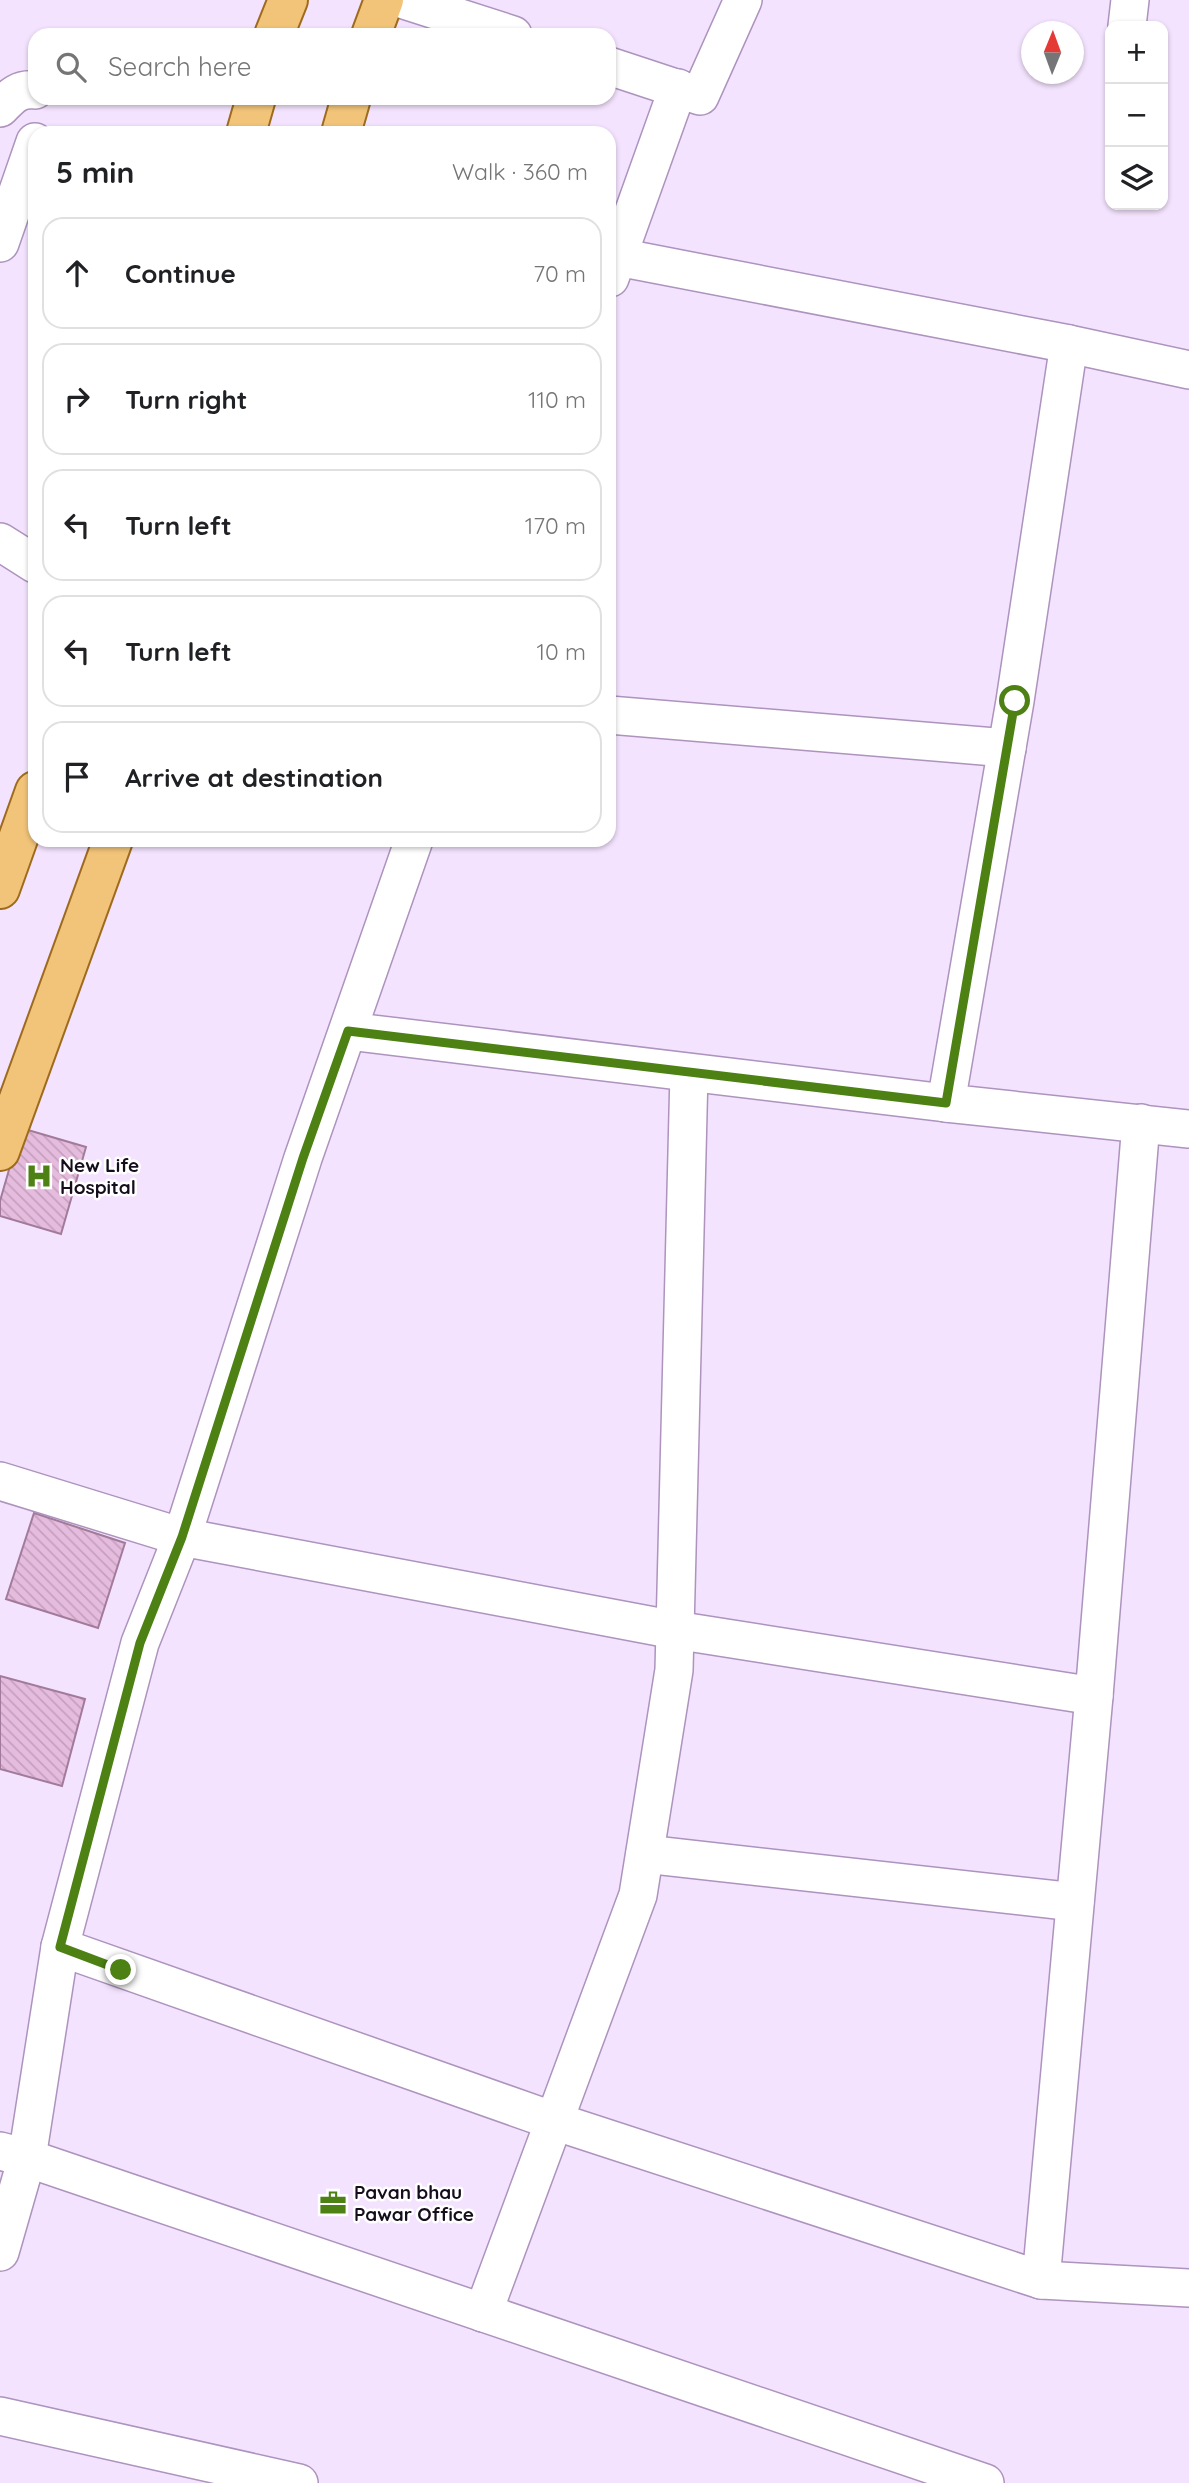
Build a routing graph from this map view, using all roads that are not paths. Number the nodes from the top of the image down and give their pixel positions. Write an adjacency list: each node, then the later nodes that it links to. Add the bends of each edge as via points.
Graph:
1 (288, 0): 7 (main road)
2 (384, 0): 8 (main road)
3 (404, 0): 9 (street)
4 (743, 0): 11 (street, via 701,96)
5 (1130, 0): 6 (street)
6 (1128, 21)
7 (277, 28)
8 (374, 28)
9 (491, 28)
10 (616, 68): 11 (street)
11 (678, 88): 22 (street)
12 (28, 89): 16 (street, via 16,92)
13 (46, 105): 17 (street)
14 (254, 105): 18 (main road)
15 (349, 105): 19 (main road)
16 (0, 108)
17 (41, 126)
18 (248, 126)
19 (343, 126)
20 (28, 162): 21 (street)
21 (0, 243)
22 (616, 263)
23 (616, 269): 24 (street)
24 (1069, 344): 25 (street); 29 (street)
25 (1189, 370)
26 (0, 542): 27 (street)
27 (28, 560)
28 (616, 716): 29 (street)
29 (1007, 748): 36 (street)
30 (28, 811): 33 (main road)
31 (110, 847): 39 (main road)
32 (412, 847): 34 (street)
33 (0, 889)
34 (348, 1031): 35 (street); 41 (street)
35 (689, 1073): 36 (street); 42 (street)
36 (946, 1103): 37 (street)
37 (1141, 1123): 38 (street); 43 (street)
38 (1189, 1129)
39 (0, 1151)
40 (0, 1481): 41 (street)
41 (182, 1537): 42 (street); 46 (street, via 140,1643)
42 (676, 1630): 43 (street); 44 (street, via 674,1670)
43 (1094, 1696): 45 (street)
44 (645, 1854): 45 (street); 47 (street, via 638,1895)
45 (1075, 1902): 50 (street)
46 (60, 1947): 47 (street); 48 (street)
47 (554, 2121): 50 (street); 52 (street)
48 (14, 2154): 49 (street); 52 (street)
49 (0, 2252)
50 (1041, 2280): 51 (street)
51 (1189, 2288)
52 (483, 2313): 55 (street)
53 (0, 2416): 54 (street)
54 (299, 2483)
55 (985, 2483)

